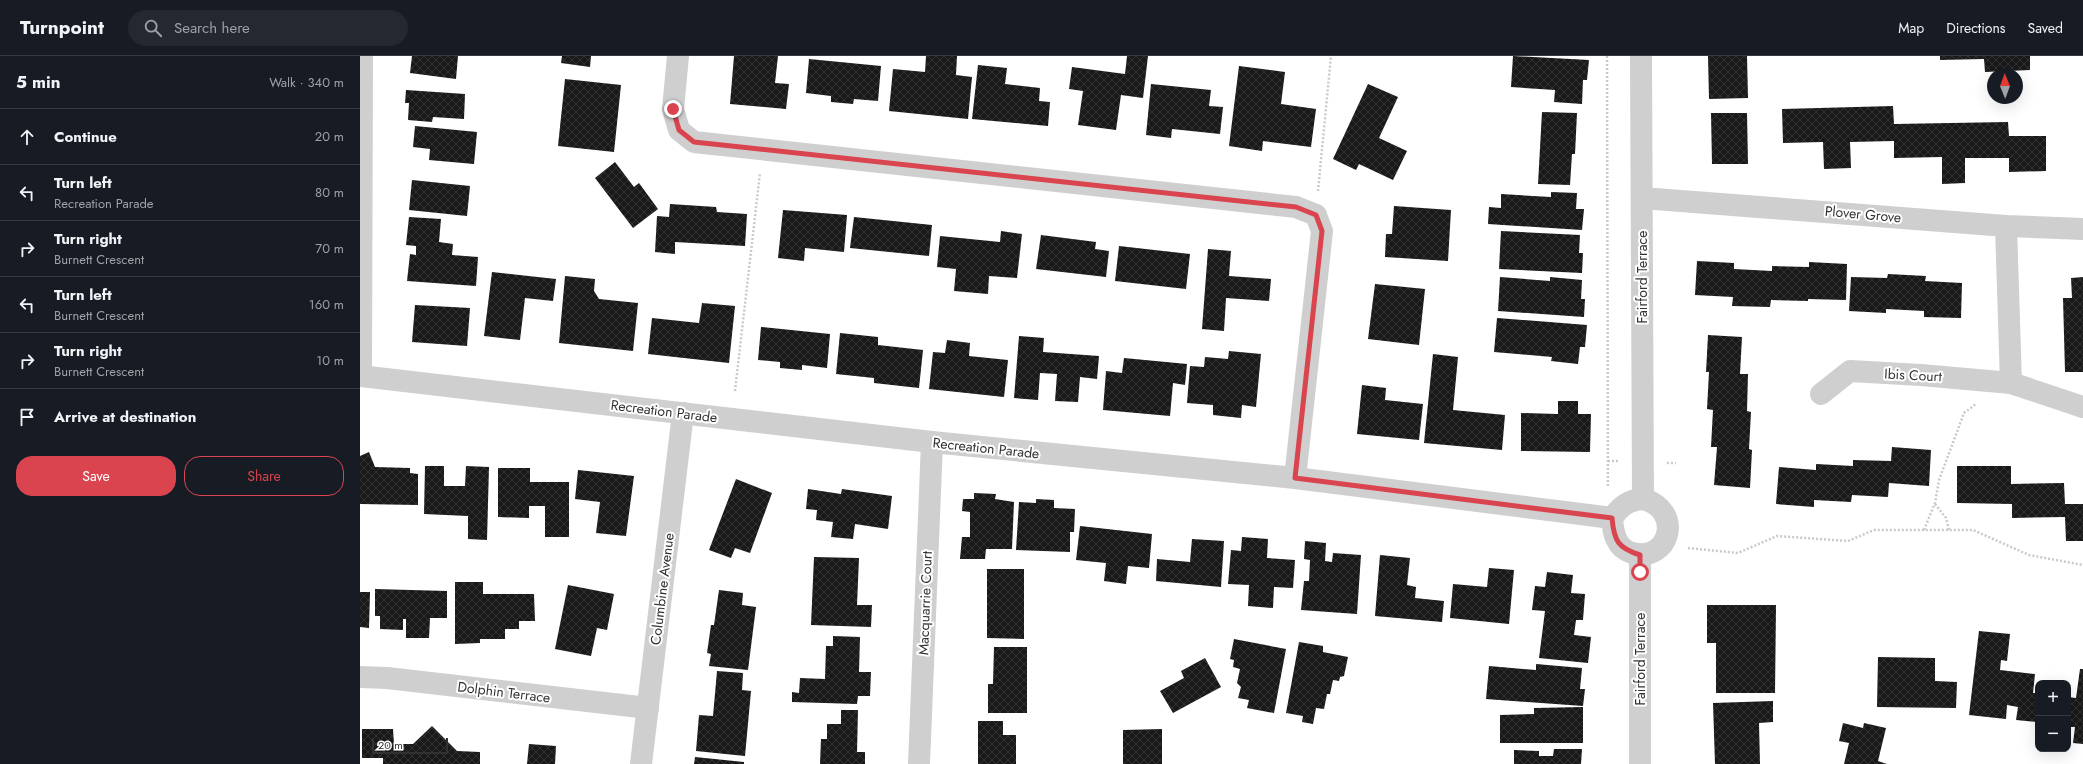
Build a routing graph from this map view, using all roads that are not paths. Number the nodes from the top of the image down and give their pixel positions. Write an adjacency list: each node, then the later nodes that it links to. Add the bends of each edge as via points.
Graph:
1 (362, 56): 7 (street)
2 (678, 56): 13 (street, via 673,109 679,130 694,142 1296,207 1316,215 1322,231)
3 (1641, 56): 4 (street, Fairford Terrace)
4 (1642, 198): 5 (street, Plover Grove); 14 (street, Fairford Terrace)
5 (2006, 226): 6 (street, Plover Grove); 8 (street)
6 (2083, 228)
7 (360, 376): 11 (street, Recreation Parade)
8 (2011, 383): 9 (street, Ibis Court, via 1850,371); 10 (street, Ibis Court)
9 (1821, 394)
10 (2083, 407)
11 (683, 413): 12 (street, Recreation Parade); 18 (street, Columbine Avenue)
12 (932, 442): 13 (street, Recreation Parade); 20 (street, Macquarrie Court)
13 (1295, 478): 15 (street, Recreation Parade)
14 (1643, 499): 15 (street, via 1623,504); 16 (street, via 1653,501 1660,507 1667,516 1669,527 1662,545 1652,552)
15 (1612, 518): 16 (street, via 1617,543 1626,551)
16 (1640, 555): 21 (street, Fairford Terrace)
17 (360, 677): 18 (street, Dolphin Terrace)
18 (648, 708): 19 (street, Columbine Avenue)
19 (641, 764)
20 (920, 764)
21 (1640, 764)

